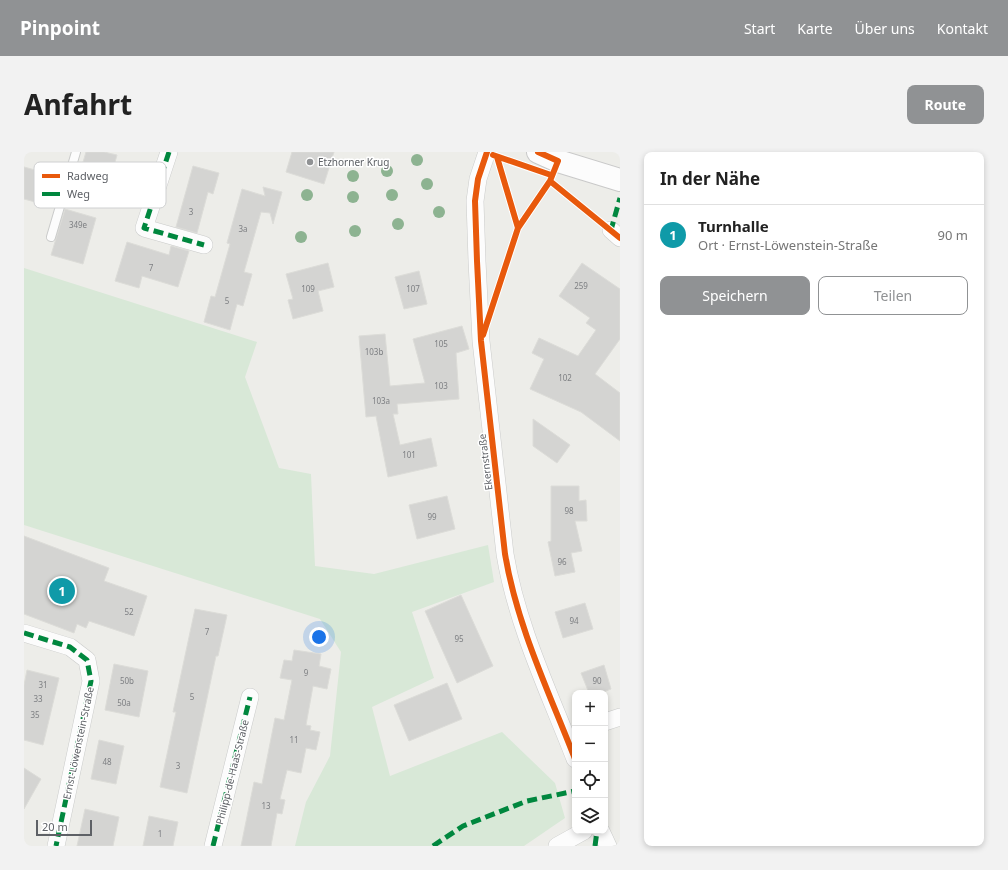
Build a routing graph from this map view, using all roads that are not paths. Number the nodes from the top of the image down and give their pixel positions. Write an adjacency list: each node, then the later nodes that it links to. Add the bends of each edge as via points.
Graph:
1 (76, 152): 5 (lane)
2 (169, 152): 6 (street)
3 (487, 152): 16 (street, Ekernstraße, via 478,179 475,201 476,261 505,554 511,588 521,620)
4 (538, 152): 7 (street, via 558,161)
5 (73, 162)
6 (166, 162)
7 (620, 180)
8 (60, 208): 10 (lane)
9 (151, 208): 11 (street, via 144,228)
10 (51, 237)
11 (204, 245)
12 (24, 633): 19 (street, Ernst-Löwenstein-Straße, via 70,648 87,660 91,681)
13 (250, 697): 20 (street, Philipp-de-Haas-Straße)
14 (620, 717): 15 (street)
15 (608, 721)
16 (571, 738)
17 (579, 834): 21 (street)
18 (602, 834): 22 (street)
19 (56, 846)
20 (213, 846)
21 (557, 846)
22 (608, 846)

